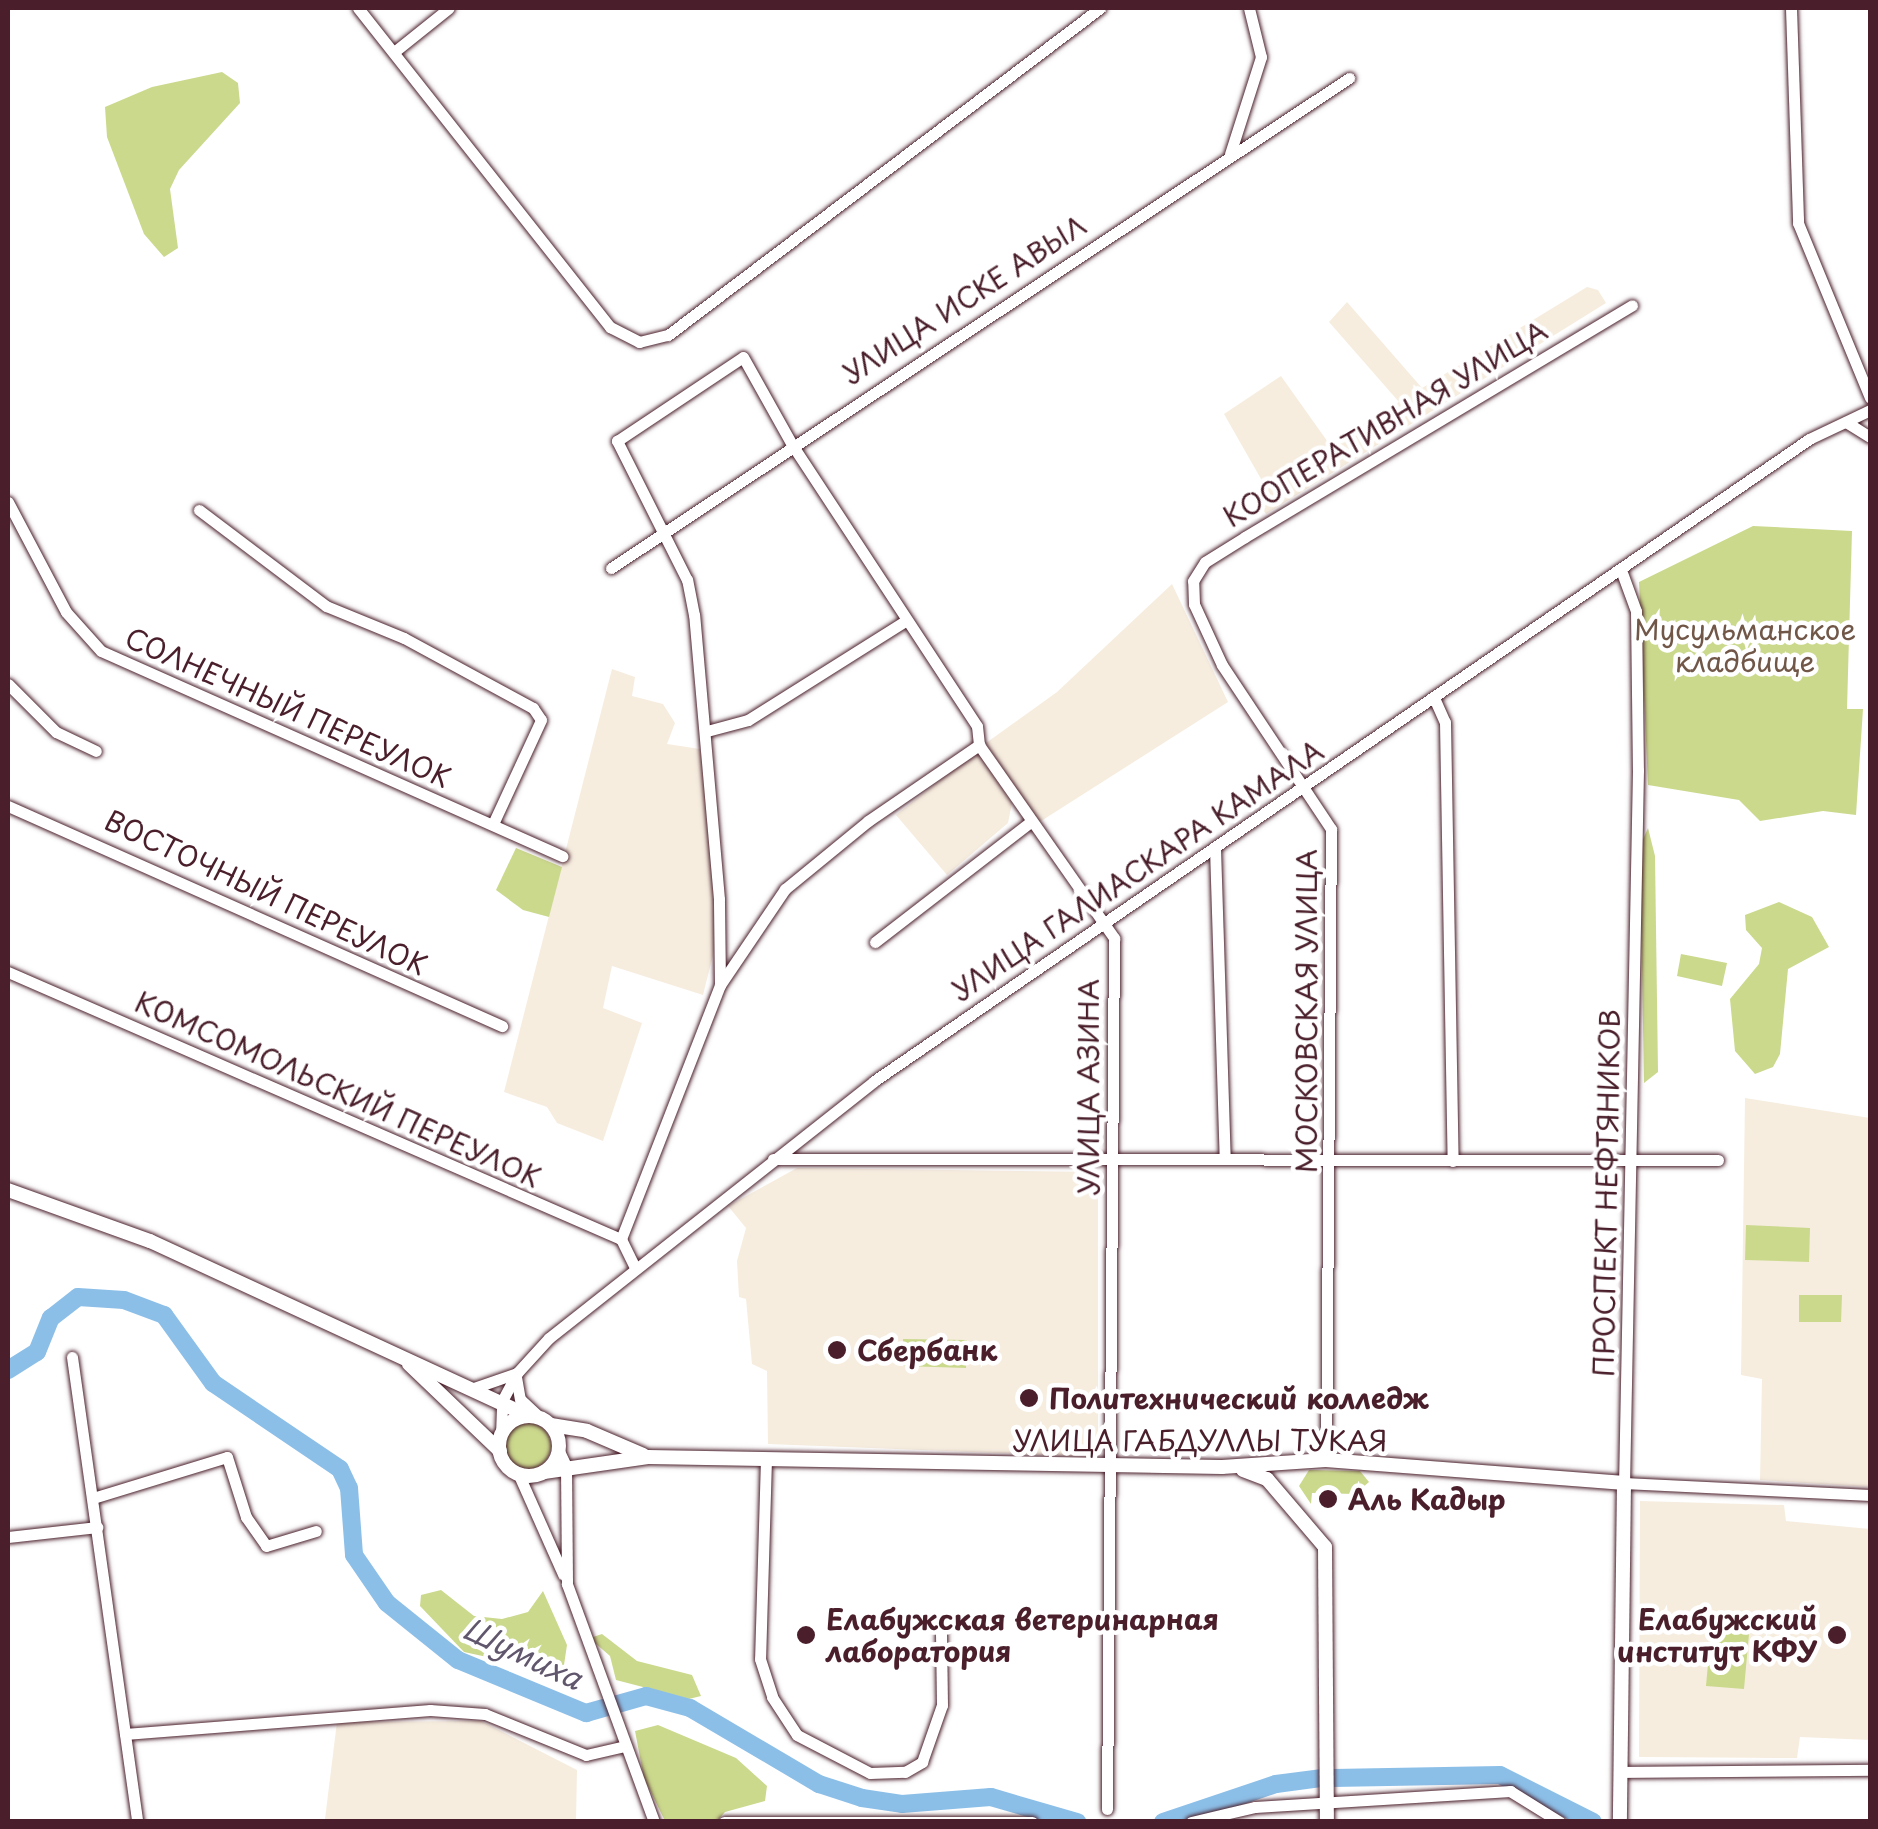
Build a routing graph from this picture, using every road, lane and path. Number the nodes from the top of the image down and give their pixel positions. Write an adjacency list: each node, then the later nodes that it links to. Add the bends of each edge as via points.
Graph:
1 (358, 8): 6 (street)
2 (449, 8): 6 (street)
3 (1100, 8): 6 (street, via 668,336 648,342 610,327)
4 (1248, 8): 8 (street, via 1262,56)
5 (1791, 8): 10 (street, via 1798,224)
6 (394, 52)
7 (1349, 78): 8 (street, УЛИЦА ИСКЕ АВЫЛ)
8 (1230, 154): 14 (street, УЛИЦА ИСКЕ АВЫЛ)
9 (1632, 305): 20 (street, КООПЕРАТИВНАЯ УЛИЦА, via 1205,562 1192,582)
10 (1870, 398)
11 (1870, 410): 12 (street, УЛИЦА ГАЛИАСКАРА КАМАЛА)
12 (1846, 422): 13 (street); 19 (street, УЛИЦА ГАЛИАСКАРА КАМАЛА, via 1809,440)
13 (1870, 436)
14 (791, 443): 17 (street, УЛИЦА ИСКЕ АВЫЛ); 17 (street, УЛИЦА АЗИНА, via 742,357 617,441); 21 (street, УЛИЦА АЗИНА)
15 (8, 502): 30 (street, СОЛНЕЧНЫЙ ПЕРЕУЛОК, via 66,612 101,651)
16 (200, 510): 30 (street, via 326,606 404,638 532,708 541,720)
17 (663, 531): 18 (street, УЛИЦА ИСКЕ АВЫЛ); 24 (street, via 687,580)
18 (611, 568)
19 (1621, 570): 23 (street, УЛИЦА ГАЛИАСКАРА КАМАЛА); 44 (street, ПРОСПЕКТ НЕФТЯНИКОВ, via 1636,611)
20 (1194, 604): 27 (street, МОСКОВСКАЯ УЛИЦА, via 1258,726)
21 (905, 620): 24 (street, via 748,720); 25 (street, УЛИЦА АЗИНА, via 977,726)
22 (8, 684): 26 (street, via 56,732)
23 (1435, 700): 27 (street, УЛИЦА ГАЛИАСКАРА КАМАЛА); 41 (street, via 1446,740)
24 (706, 731): 36 (street)
25 (979, 745): 29 (street, УЛИЦА АЗИНА); 36 (street, via 785,888)
26 (96, 751)
27 (1305, 786): 31 (street, УЛИЦА ГАЛИАСКАРА КАМАЛА); 43 (street, МОСКОВСКАЯ УЛИЦА, via 1327,814 1333,842)
28 (8, 806): 37 (street, ВОСТОЧНЫЙ ПЕРЕУЛОК)
29 (1030, 822): 33 (street, УЛИЦА АЗИНА); 34 (street)
30 (493, 824): 32 (street, СОЛНЕЧНЫЙ ПЕРЕУЛОК)
31 (1216, 848): 33 (street, УЛИЦА ГАЛИАСКАРА КАМАЛА); 39 (street)
32 (562, 856)
33 (1103, 920): 38 (street, УЛИЦА АЗИНА, via 1114,938); 40 (street, УЛИЦА ГАЛИАСКАРА КАМАЛА)
34 (875, 942)
35 (8, 972): 46 (street, КОМСОМОЛЬСКИЙ ПЕРЕУЛОК)
36 (720, 985): 46 (street)
37 (502, 1026)
38 (1114, 1157): 39 (street); 40 (street); 60 (street, УЛИЦА АЗИНА)
39 (1226, 1158): 43 (street)
40 (773, 1159): 47 (street, УЛИЦА ГАЛИАСКАРА КАМАЛА)
41 (1452, 1160): 43 (street); 44 (street)
42 (1718, 1160): 44 (street)
43 (1330, 1162): 59 (street, МОСКОВСКАЯ УЛИЦА)
44 (1634, 1162): 63 (street, ПРОСПЕКТ НЕФТЯНИКОВ)
45 (8, 1190): 48 (main road, via 150,1241)
46 (621, 1240): 47 (street)
47 (634, 1266): 50 (street, УЛИЦА ГАЛИАСКАРА КАМАЛА)
48 (388, 1350): 51 (main road, УЛИЦА ГАБДУЛЛЫ ТУКАЯ); 54 (main road)
49 (72, 1357): 66 (street)
50 (517, 1373): 51 (street); 52 (street, УЛИЦА ГАЛИАСКАРА КАМАЛА); 53 (street, via 520,1399)
51 (471, 1389): 52 (main road, УЛИЦА ГАБДУЛЛЫ ТУКАЯ)
52 (502, 1402): 53 (main road, УЛИЦА ГАБДУЛЛЫ ТУКАЯ); 54 (street, УЛИЦА ГАЛИАСКАРА КАМАЛА)
53 (540, 1419): 54 (main road, via 512,1422); 55 (main road, УЛИЦА ГАБДУЛЛЫ ТУКАЯ); 56 (main road)
54 (501, 1444): 62 (main road)
55 (648, 1457): 56 (main road, УЛИЦА ГАБДУЛЛЫ ТУКАЯ); 57 (main road, УЛИЦА ГАБДУЛЛЫ ТУКАЯ)
56 (562, 1458): 62 (main road, via 544,1472); 70 (street)
57 (766, 1459): 60 (main road, УЛИЦА ГАБДУЛЛЫ ТУКАЯ); 71 (street, via 760,1660 772,1697 797,1734 833,1759 870,1773 905,1772 922,1762 942,1705)
58 (1305, 1460): 59 (main road, УЛИЦА ГАБДУЛЛЫ ТУКАЯ); 61 (main road, УЛИЦА ГАБДУЛЛЫ ТУКАЯ); 65 (main road, via 1288,1468)
59 (1326, 1460): 63 (main road, УЛИЦА ГАБДУЛЛЫ ТУКАЯ)
60 (1109, 1466): 61 (main road, УЛИЦА ГАБДУЛЛЫ ТУКАЯ); 77 (street, УЛИЦА АЗИНА)
61 (1222, 1467): 65 (main road, via 1267,1478)
62 (518, 1473): 70 (street)
63 (1624, 1483): 64 (street, УЛИЦА ГАБДУЛЛЫ ТУКАЯ); 75 (main road, ПРОСПЕКТ НЕФТЯНИКОВ)
64 (1870, 1494)
65 (1285, 1496): 76 (main road, via 1325,1547)
66 (93, 1498): 67 (street); 68 (street, via 227,1457 246,1518 266,1546)
67 (97, 1527): 69 (street); 72 (street)
68 (316, 1532)
69 (8, 1537)
70 (567, 1584): 73 (street)
71 (942, 1634)
72 (125, 1734): 73 (street, via 430,1710 485,1714 586,1754); 78 (street)
73 (625, 1746): 79 (street)
74 (1870, 1770): 75 (street)
75 (1620, 1772): 85 (main road, ПРОСПЕКТ НЕФТЯНИКОВ)
76 (1327, 1801): 82 (street); 83 (main road); 84 (street, via 1510,1791)
77 (1107, 1809)
78 (137, 1822)
79 (654, 1822)
80 (724, 1822): 81 (street)
81 (1032, 1822)
82 (1191, 1822)
83 (1327, 1822)
84 (1560, 1822)
85 (1620, 1822)

